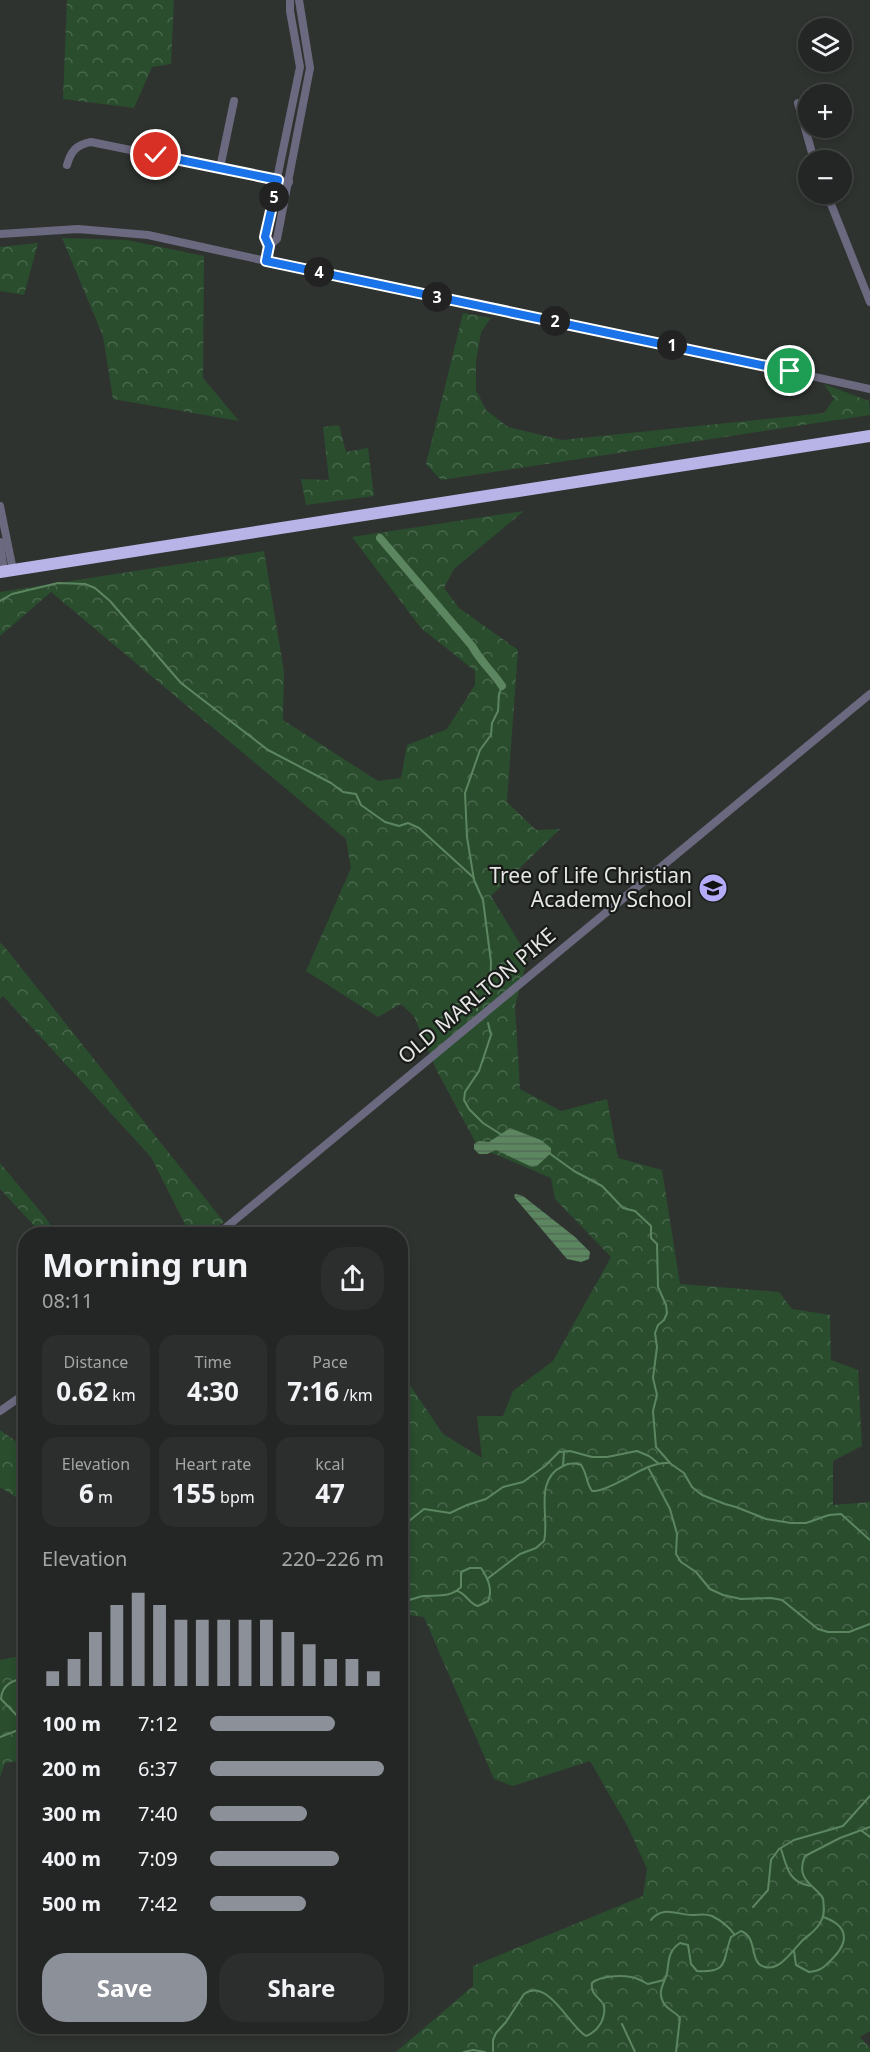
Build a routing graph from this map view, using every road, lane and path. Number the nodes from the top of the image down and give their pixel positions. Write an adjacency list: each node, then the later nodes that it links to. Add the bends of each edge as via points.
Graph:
1 (290, 0): 6 (street, via 300,67)
2 (299, 0): 7 (street, via 310,69)
3 (234, 101): 5 (street)
4 (68, 165): 5 (street, via 71,153 79,145 91,142)
5 (220, 168): 6 (street)
6 (278, 180): 7 (street); 10 (street, via 265,237)
7 (289, 182): 10 (street, via 277,239)
8 (831, 204): 12 (street)
9 (0, 234): 11 (street, via 78,229 125,232)
10 (269, 246): 11 (street)
11 (266, 261): 13 (street)
12 (870, 302)
13 (870, 389)
14 (870, 436): 17 (highway)
15 (0, 506): 17 (street)
16 (0, 542): 17 (street)
17 (6, 571)
18 (870, 694): 19 (street, OLD MARLTON PIKE)
19 (226, 1227)
20 (18, 1399): 21 (street)
21 (0, 1411)

